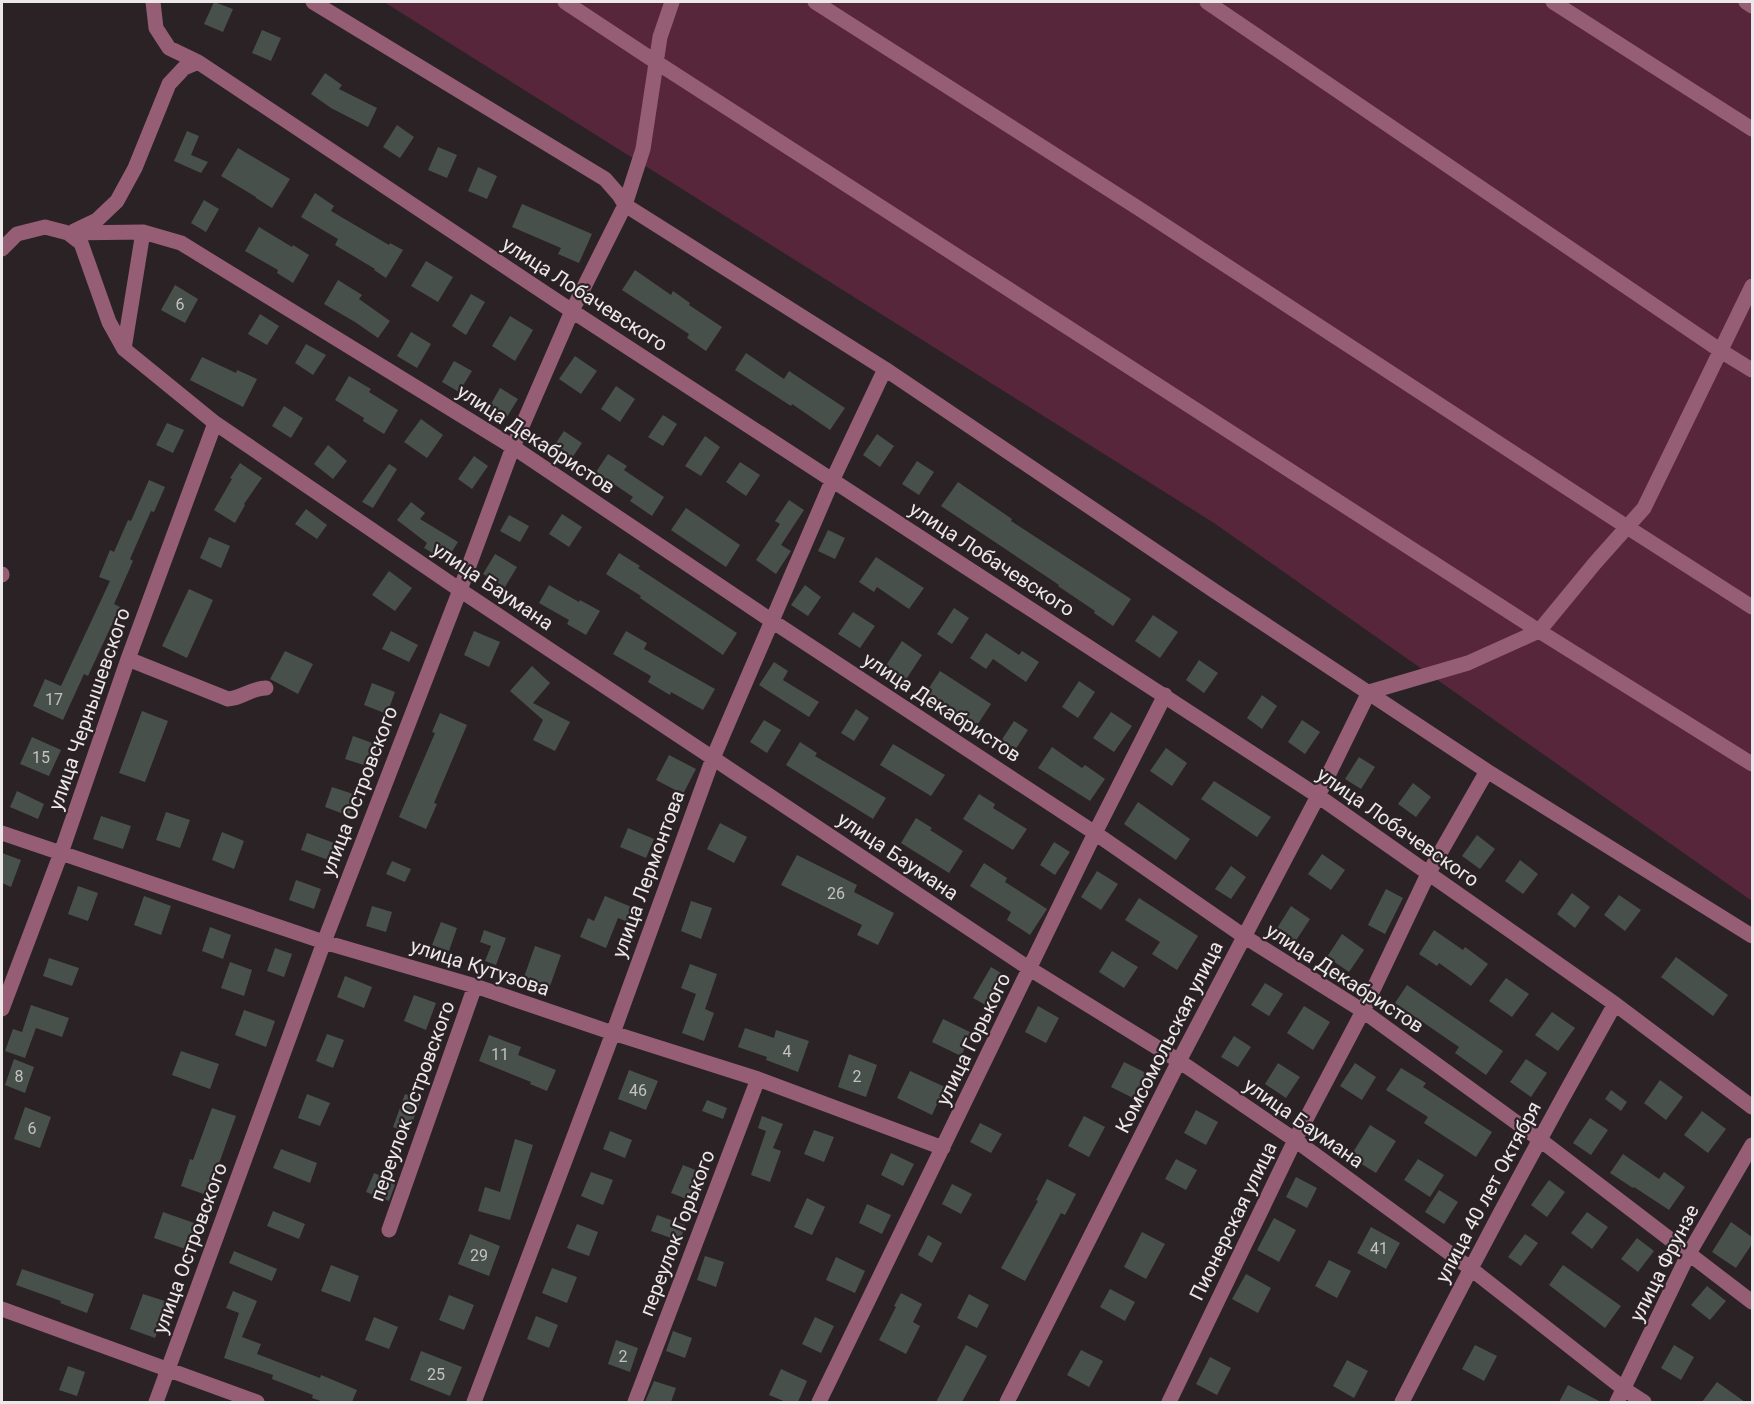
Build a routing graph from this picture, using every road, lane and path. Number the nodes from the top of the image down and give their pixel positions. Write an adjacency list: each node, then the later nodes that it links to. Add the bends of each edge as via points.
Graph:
1 (153, 2): 10 (street, улица Лобачевского, via 156,28 169,48)
2 (313, 2): 13 (street, via 605,179)
3 (565, 2): 11 (street)
4 (672, 2): 11 (street, улица Островского)
5 (815, 2): 26 (street)
6 (1207, 2): 20 (street)
7 (1553, 2): 12 (street)
8 (1746, 2): 9 (street)
9 (1752, 6)
10 (198, 62): 15 (street, via 184,68 169,84 135,168 117,201 97,220); 18 (street, улица Лобачевского)
11 (656, 62): 13 (street, улица Островского, via 643,149); 30 (street)
12 (1752, 129)
13 (625, 205): 18 (street, улица Островского); 21 (street)
14 (143, 232): 15 (street, улица Декабристов); 19 (street); 24 (street, улица Декабристов, via 181,243)
15 (68, 233): 16 (street, улица Декабристов, via 45,227 17,234); 19 (street, via 81,243 109,322)
16 (2, 249)
17 (1752, 286): 20 (street)
18 (572, 311): 24 (street, улица Островского); 25 (street, улица Лобачевского)
19 (124, 350): 23 (street, улица Баумана)
20 (1721, 351): 22 (street); 26 (street, via 1644,508)
21 (885, 369): 25 (street, улица Лермонтова); 33 (street)
22 (1752, 370)
23 (215, 423): 27 (street, улица Баумана); 31 (street, улица Чернышевского)
24 (513, 447): 27 (street, улица Островского); 29 (street, улица Декабристов)
25 (832, 481): 29 (street, улица Лермонтова); 34 (street, улица Лобачевского)
26 (1627, 527): 28 (street); 30 (street)
27 (460, 590): 35 (street, улица Баумана); 45 (street, улица Островского)
28 (1752, 607)
29 (772, 621): 35 (street, улица Лермонтова); 40 (street, улица Декабристов)
30 (1539, 631): 33 (street, via 1468,663); 36 (street)
31 (128, 659): 32 (street, via 228,699); 41 (street, улица Чернышевского)
32 (266, 688)
33 (1369, 692): 37 (street); 38 (street, Комсомольская улица)
34 (1165, 695): 38 (street, улица Лобачевского); 40 (street, улица Горького)
35 (713, 758): 46 (street, улица Баумана); 51 (street, улица Лермонтова)
36 (1752, 764)
37 (1487, 771): 42 (street, Пионерская улица); 43 (street)
38 (1318, 796): 42 (street, улица Лобачевского); 44 (street, Комсомольская улица)
39 (2, 833): 41 (street, улица Кутузова)
40 (1095, 833): 44 (street, улица Декабристов); 46 (street, улица Горького)
41 (61, 853): 45 (street, улица Кутузова); 49 (street, улица Чернышевского)
42 (1428, 874): 48 (street, улица Лобачевского); 50 (street, Пионерская улица)
43 (1752, 936)
44 (1245, 937): 50 (street, улица Декабристов); 52 (street, Комсомольская улица)
45 (324, 942): 47 (street, улица Кутузова); 64 (street, улица Островского)
46 (1030, 969): 52 (street, улица Баумана); 58 (street, улица Горького)
47 (475, 986): 51 (street, улица Кутузова); 59 (street, переулок Островского)
48 (1615, 1004): 54 (street, улица Лобачевского); 55 (street, улица 40 лет Октября)
49 (2, 1009)
50 (1363, 1011): 55 (street, улица Декабристов); 56 (street, Пионерская улица)
51 (612, 1033): 53 (street, улица Кутузова); 68 (street, улица Лермонтова)
52 (1179, 1061): 56 (street, улица Баумана); 71 (street, Комсомольская улица)
53 (758, 1079): 58 (street, улица Кутузова); 69 (street, переулок Горького)
54 (1752, 1107)
55 (1539, 1139): 60 (street, улица Декабристов); 61 (street, улица 40 лет Октября)
56 (1295, 1140): 61 (street, улица Баумана); 72 (street, Пионерская улица)
57 (1752, 1145): 60 (street, улица Фрунзе)
58 (943, 1148): 70 (street, улица Горького)
59 (389, 1230)
60 (1688, 1255): 62 (street, улица Декабристов); 65 (street, улица Фрунзе)
61 (1470, 1268): 65 (street, улица Баумана); 73 (street, улица 40 лет Октября)
62 (1752, 1302)
63 (2, 1309): 64 (street)
64 (168, 1370): 66 (street, улица Островского); 67 (street)
65 (1620, 1396): 74 (street, улица Баумана)
66 (156, 1402)
67 (257, 1402)
68 (474, 1402)
69 (635, 1402)
70 (819, 1402)
71 (1007, 1402)
72 (1169, 1402)
73 (1402, 1402)
74 (1644, 1402)

